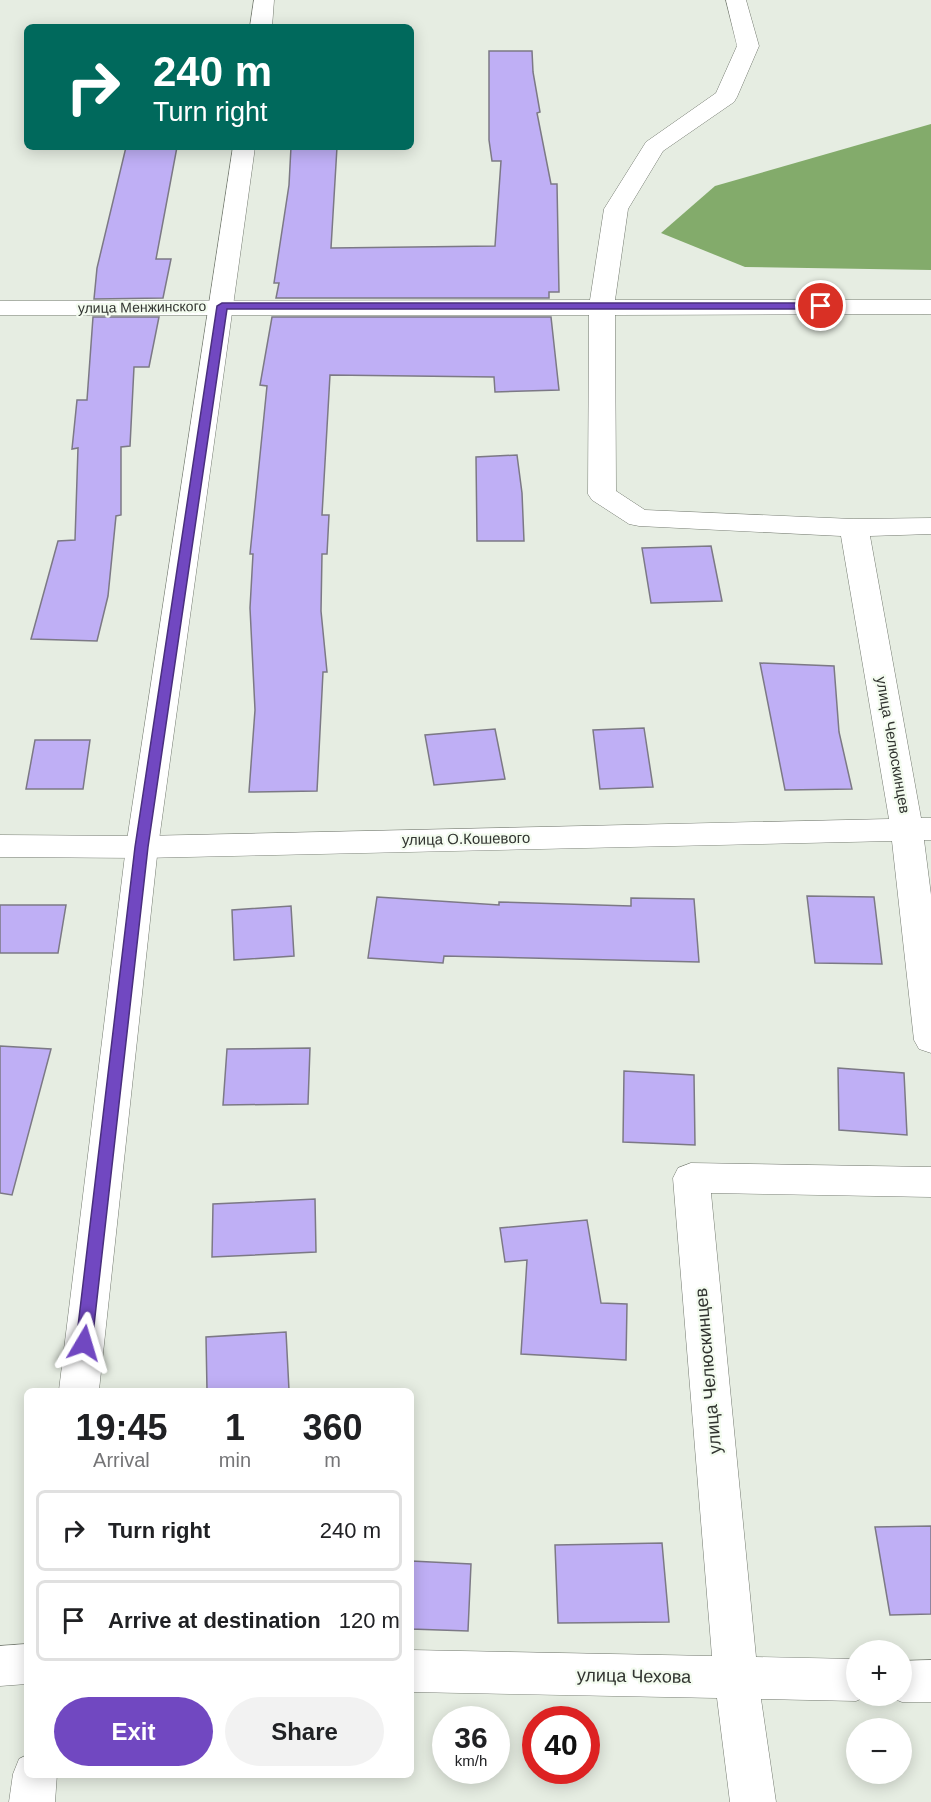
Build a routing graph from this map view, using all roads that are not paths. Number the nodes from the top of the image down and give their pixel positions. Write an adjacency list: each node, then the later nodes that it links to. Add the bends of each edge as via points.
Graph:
1 (264, 0): 3 (street)
2 (736, 0): 6 (street, via 748,46 726,97 654,147 616,209)
3 (261, 24)
4 (244, 150): 5 (street)
5 (222, 306): 6 (street, улица Менжинского); 8 (street, улица Менжинского); 13 (street)
6 (602, 306): 7 (street, улица Менжинского); 10 (street, via 602,494 639,518)
7 (931, 307)
8 (0, 308)
9 (931, 526): 10 (street)
10 (853, 528): 11 (street, улица Челюскинцев)
11 (919, 828): 13 (street, улица О.Кошевого); 14 (street, улица Челюскинцев)
12 (0, 846): 13 (street, улица О.Кошевого)
13 (141, 847): 16 (street)
14 (931, 1040)
15 (931, 1182): 20 (street, улица Челюскинцев, via 691,1178)
16 (79, 1388)
17 (24, 1664): 18 (street)
18 (0, 1666)
19 (414, 1671): 20 (street, улица Чехова)
20 (736, 1678): 21 (street, улица Чехова); 26 (street, улица Челюскинцев)
21 (846, 1680)
22 (912, 1681): 23 (street)
23 (931, 1681)
24 (35, 1778): 25 (street)
25 (32, 1802)
26 (753, 1802)

